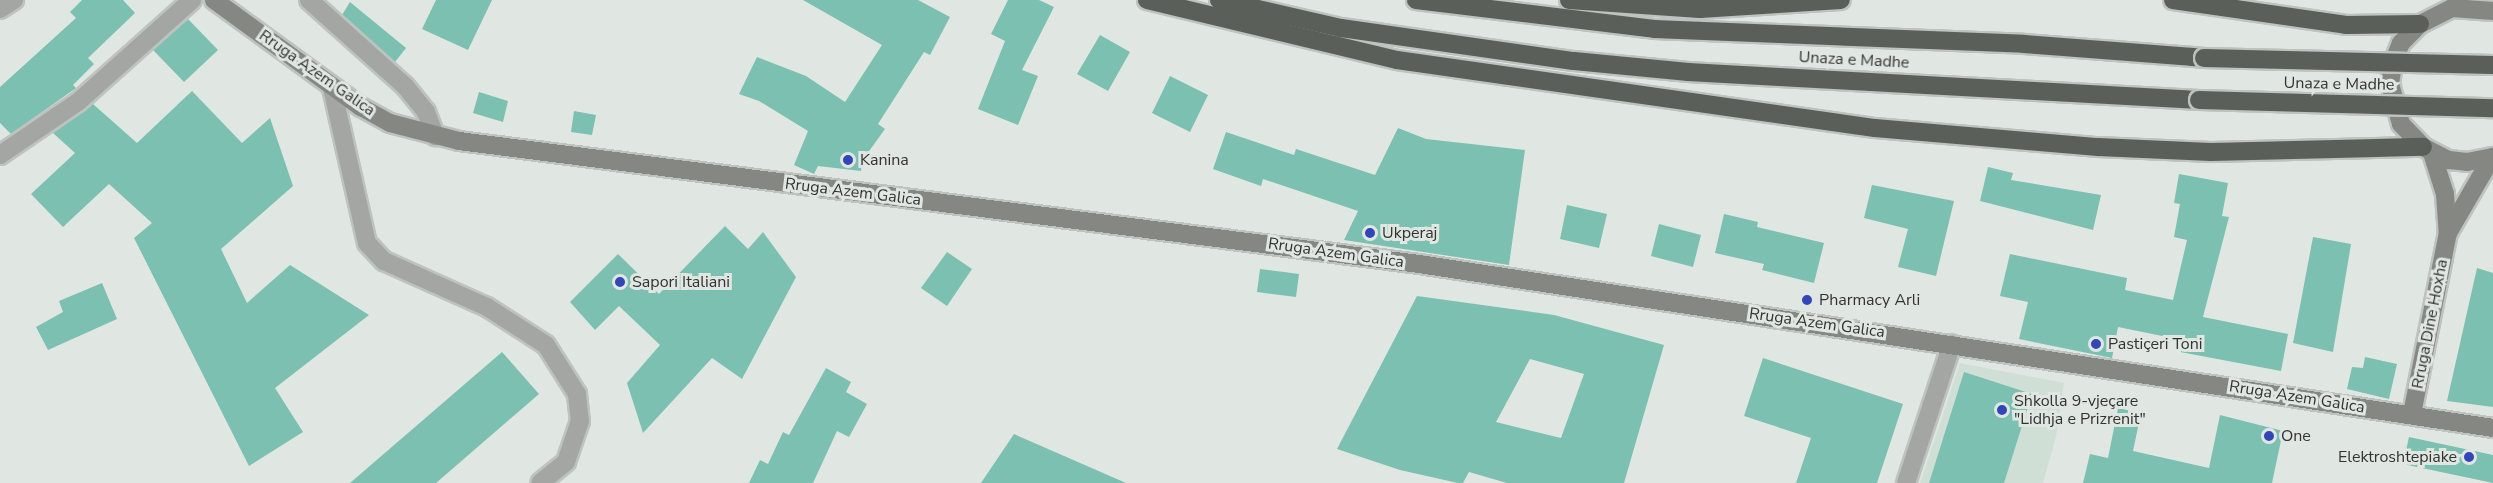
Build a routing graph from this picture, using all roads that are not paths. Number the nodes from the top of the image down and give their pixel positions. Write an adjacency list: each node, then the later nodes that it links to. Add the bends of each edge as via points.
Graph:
1 (14, 0): 12 (street)
2 (192, 0): 20 (street, via 78,102)
3 (214, 0): 16 (main road, Rruga Azem Galica)
4 (309, 0): 18 (street, via 405,86 426,111)
5 (1147, 0): 19 (highway, via 1397,60 1856,126 2098,147 2211,152)
6 (1219, 0): 17 (highway, Unaza e Madhe, bridge, via 1352,30 1609,64 2199,100)
7 (1416, 0): 15 (highway, Unaza e Madhe, bridge, via 1654,29 2024,44 2204,58)
8 (1569, 0): 9 (highway, via 1700,9)
9 (1841, 0)
10 (2173, 0): 14 (highway, via 2346,25)
11 (2456, 4): 13 (main road, Rruga Dine Hoxha); 14 (main road, Rruga Dine Hoxha)
12 (0, 9)
13 (2493, 11)
14 (2420, 24): 19 (main road, Rruga Dine Hoxha, via 2402,43 2393,63 2390,84 2401,124)
15 (2493, 65)
16 (332, 88): 18 (main road, Rruga Azem Galica, via 390,123); 26 (street, via 367,243 384,261 487,307 546,345 577,394 580,422 566,462)
17 (2493, 108)
18 (435, 136): 23 (main road, Rruga Azem Galica, via 861,194 1328,251)
19 (2427, 150): 21 (main road, Rruga Dine Hoxha, via 2466,162); 22 (main road, Rruga Dine Hoxha, via 2445,194)
20 (0, 155)
21 (2493, 157): 22 (main road, Rruga Dine Hoxha)
22 (2448, 233): 24 (main road, Rruga Dine Hoxha)
23 (1952, 344): 24 (main road, Rruga Azem Galica); 27 (street)
24 (2412, 414): 25 (main road, Rruga Azem Galica)
25 (2493, 428)
26 (540, 483)
27 (1906, 483)

